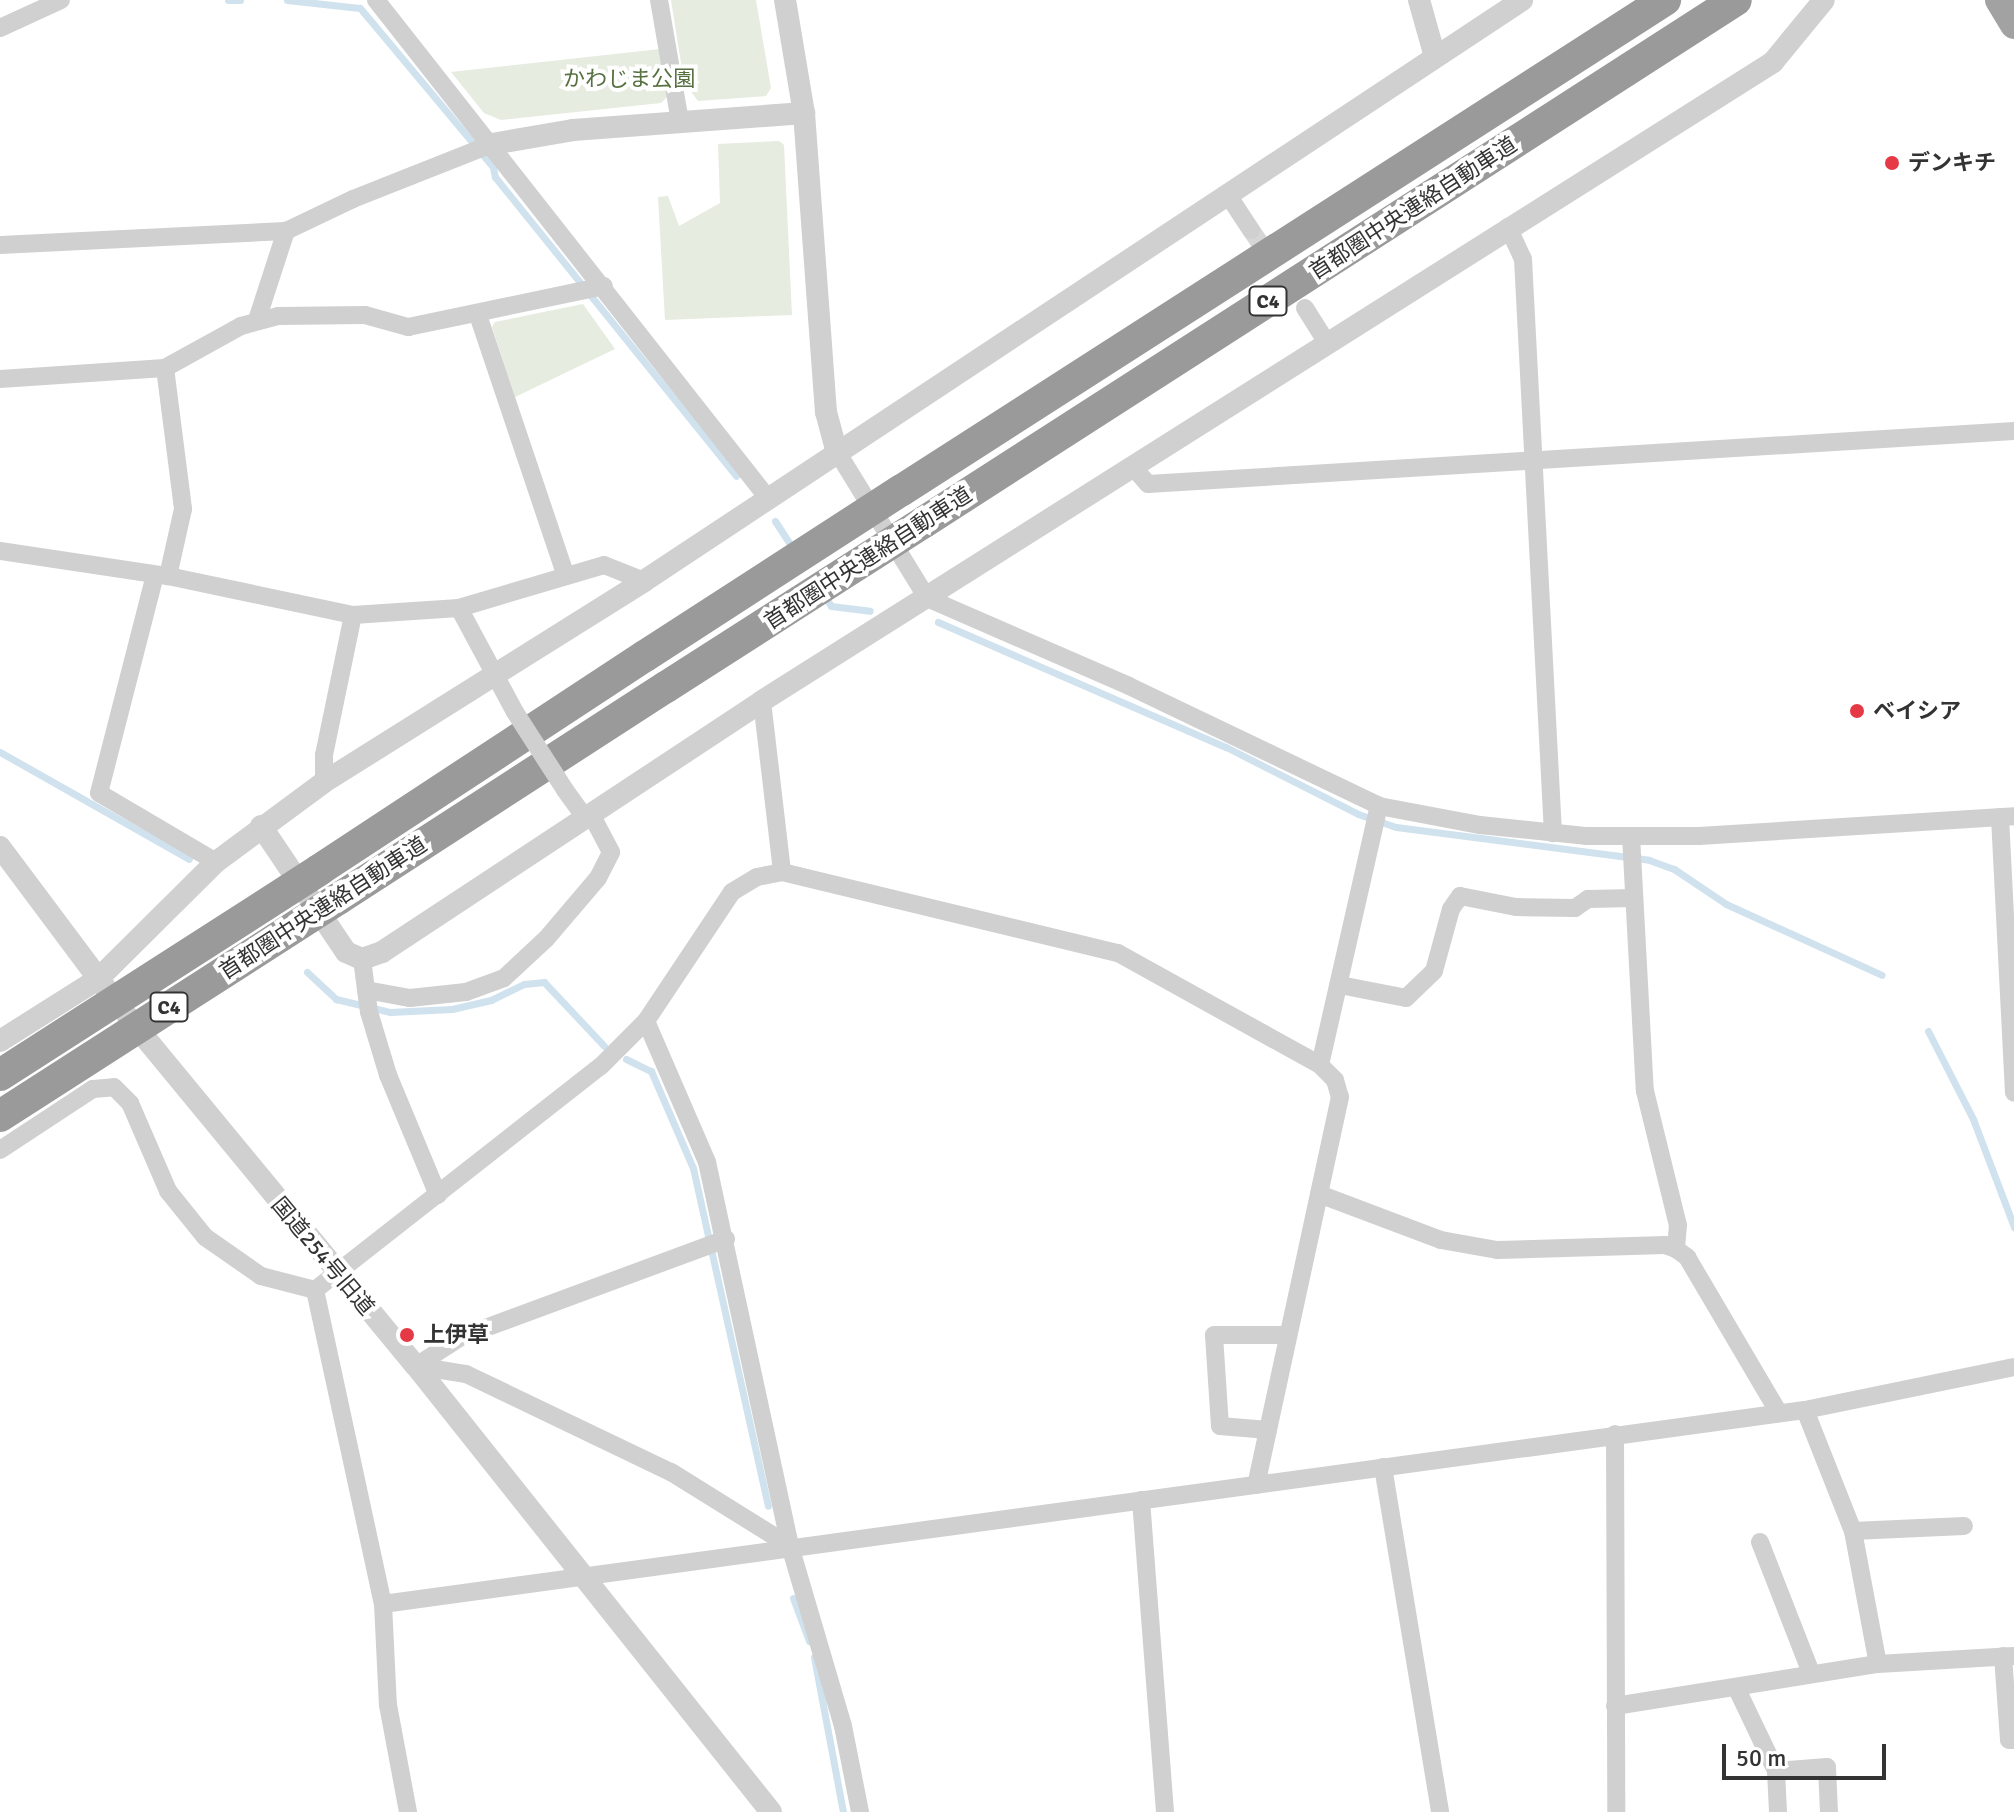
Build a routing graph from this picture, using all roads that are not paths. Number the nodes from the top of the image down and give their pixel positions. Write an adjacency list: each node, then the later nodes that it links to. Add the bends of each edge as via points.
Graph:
1 (61, 0): 13 (street)
2 (376, 0): 18 (street)
3 (659, 0): 17 (street)
4 (785, 0): 16 (street)
5 (1419, 0): 15 (street)
6 (1522, 0): 15 (street)
7 (1652, 0): 14 (highway)
8 (1665, 0): 14 (highway, 首都圏中央連絡自動車道 / C4)
9 (1824, 0): 20 (street, via 1773,62)
10 (1999, 0): 12 (highway)
11 (1734, 4): 66 (highway, 首都圏中央連絡自動車道 / C4, bridge)
12 (2014, 25)
13 (0, 28)
14 (1588, 47): 64 (highway, 首都圏中央連絡自動車道 / C4, bridge)
15 (1435, 57): 19 (street)
16 (804, 113): 17 (street); 32 (street, via 826,412)
17 (680, 121): 18 (street)
18 (492, 144): 22 (street); 24 (street)
19 (1228, 195): 21 (street); 32 (street)
20 (1508, 227): 28 (street); 33 (street, via 1523,259)
21 (1251, 230)
22 (286, 231): 23 (street); 27 (street)
23 (0, 245)
24 (592, 289): 26 (street); 35 (street)
25 (1305, 308): 28 (street)
26 (478, 315): 27 (street, via 408,327 365,315); 38 (street)
27 (257, 320): 29 (street)
28 (1327, 343): 34 (street)
29 (165, 368): 30 (street); 37 (street, via 183,509)
30 (0, 379)
31 (2014, 431): 33 (street)
32 (836, 450): 35 (street); 40 (street)
33 (1530, 461): 34 (street, via 1148,484); 50 (street)
34 (1134, 468): 40 (street)
35 (767, 497): 39 (street)
36 (0, 551): 37 (street)
37 (162, 576): 42 (street); 53 (street, via 99,793)
38 (566, 576): 39 (street, via 604,565); 41 (street)
39 (644, 581): 43 (street)
40 (927, 598): 44 (street); 46 (street, via 1129,686)
41 (459, 608): 42 (street); 43 (street)
42 (353, 615): 45 (street, via 324,755)
43 (494, 677): 45 (street); 47 (street, bridge, via 565,790)
44 (762, 701): 47 (street); 55 (street)
45 (324, 782): 49 (street)
46 (1379, 806): 50 (street); 59 (street)
47 (588, 816): 57 (street, via 382,952); 60 (street, via 611,852 598,878 504,978 466,992)
48 (2007, 816): 51 (street); 65 (street)
49 (261, 826): 53 (street); 57 (street, via 326,929 346,952)
50 (1553, 833): 51 (street)
51 (1631, 836): 56 (street)
52 (0, 847): 54 (street, 国道254号旧道)
53 (216, 862): 58 (street)
54 (8, 870): 58 (street, 国道254号旧道)
55 (782, 872): 61 (street, via 757,877 732,892); 63 (street, via 1118,953)
56 (1634, 898): 59 (street, via 1588,899 1575,908 1516,907 1460,896 1451,909 1434,971 1406,998); 71 (street, via 1645,1091 1678,1225)
57 (362, 959): 60 (street)
58 (98, 979): 62 (street); 72 (street, 国道254号旧道)
59 (1340, 985): 63 (street)
60 (368, 1002): 69 (street, via 406,1127)
61 (646, 1021): 69 (street, via 567,1097); 70 (street, via 707,1162)
62 (0, 1041)
63 (1320, 1065): 68 (street, via 1335,1080 1340,1097)
64 (0, 1075)
65 (2014, 1093)
66 (0, 1116)
67 (0, 1150): 73 (street, via 93,1089 114,1087 130,1103 168,1191 205,1237 261,1276)
68 (1319, 1194): 71 (street, via 1441,1240 1497,1250 1665,1245); 74 (street)
69 (438, 1195): 72 (street)
70 (719, 1242): 75 (street, via 461,1337); 87 (street)
71 (1676, 1249): 78 (street, via 1687,1257)
72 (336, 1273): 73 (street); 75 (street, 国道254号旧道)
73 (315, 1290): 89 (street)
74 (1288, 1335): 79 (street); 79 (street, via 1214,1335 1220,1426)
75 (416, 1366): 87 (street, via 466,1374 657,1465); 88 (street, 国道254号旧道)
76 (2014, 1367): 77 (street)
77 (1805, 1410): 78 (street); 85 (street)
78 (1779, 1413): 80 (street)
79 (1268, 1430): 82 (street)
80 (1615, 1434): 81 (street); 94 (street)
81 (1383, 1467): 82 (street); 101 (street)
82 (1256, 1485): 83 (street)
83 (1141, 1500): 87 (street); 100 (street)
84 (1964, 1526): 85 (street)
85 (1853, 1531): 91 (street)
86 (1760, 1542): 92 (street)
87 (790, 1546): 88 (street); 99 (street, via 843,1726)
88 (585, 1576): 89 (street); 98 (street, 国道254号旧道)
89 (383, 1604): 97 (street, via 388,1705)
90 (2009, 1656): 91 (street); 95 (street, via 2009,1740)
91 (1878, 1664): 92 (street)
92 (1811, 1673): 93 (street)
93 (1736, 1687): 94 (street); 96 (street)
94 (1615, 1706): 102 (street)
95 (2014, 1740)
96 (1776, 1771): 103 (street); 104 (street, via 1827,1767)
97 (408, 1812)
98 (771, 1812)
99 (860, 1812)
100 (1165, 1812)
101 (1440, 1812)
102 (1616, 1812)
103 (1778, 1812)
104 (1829, 1812)

